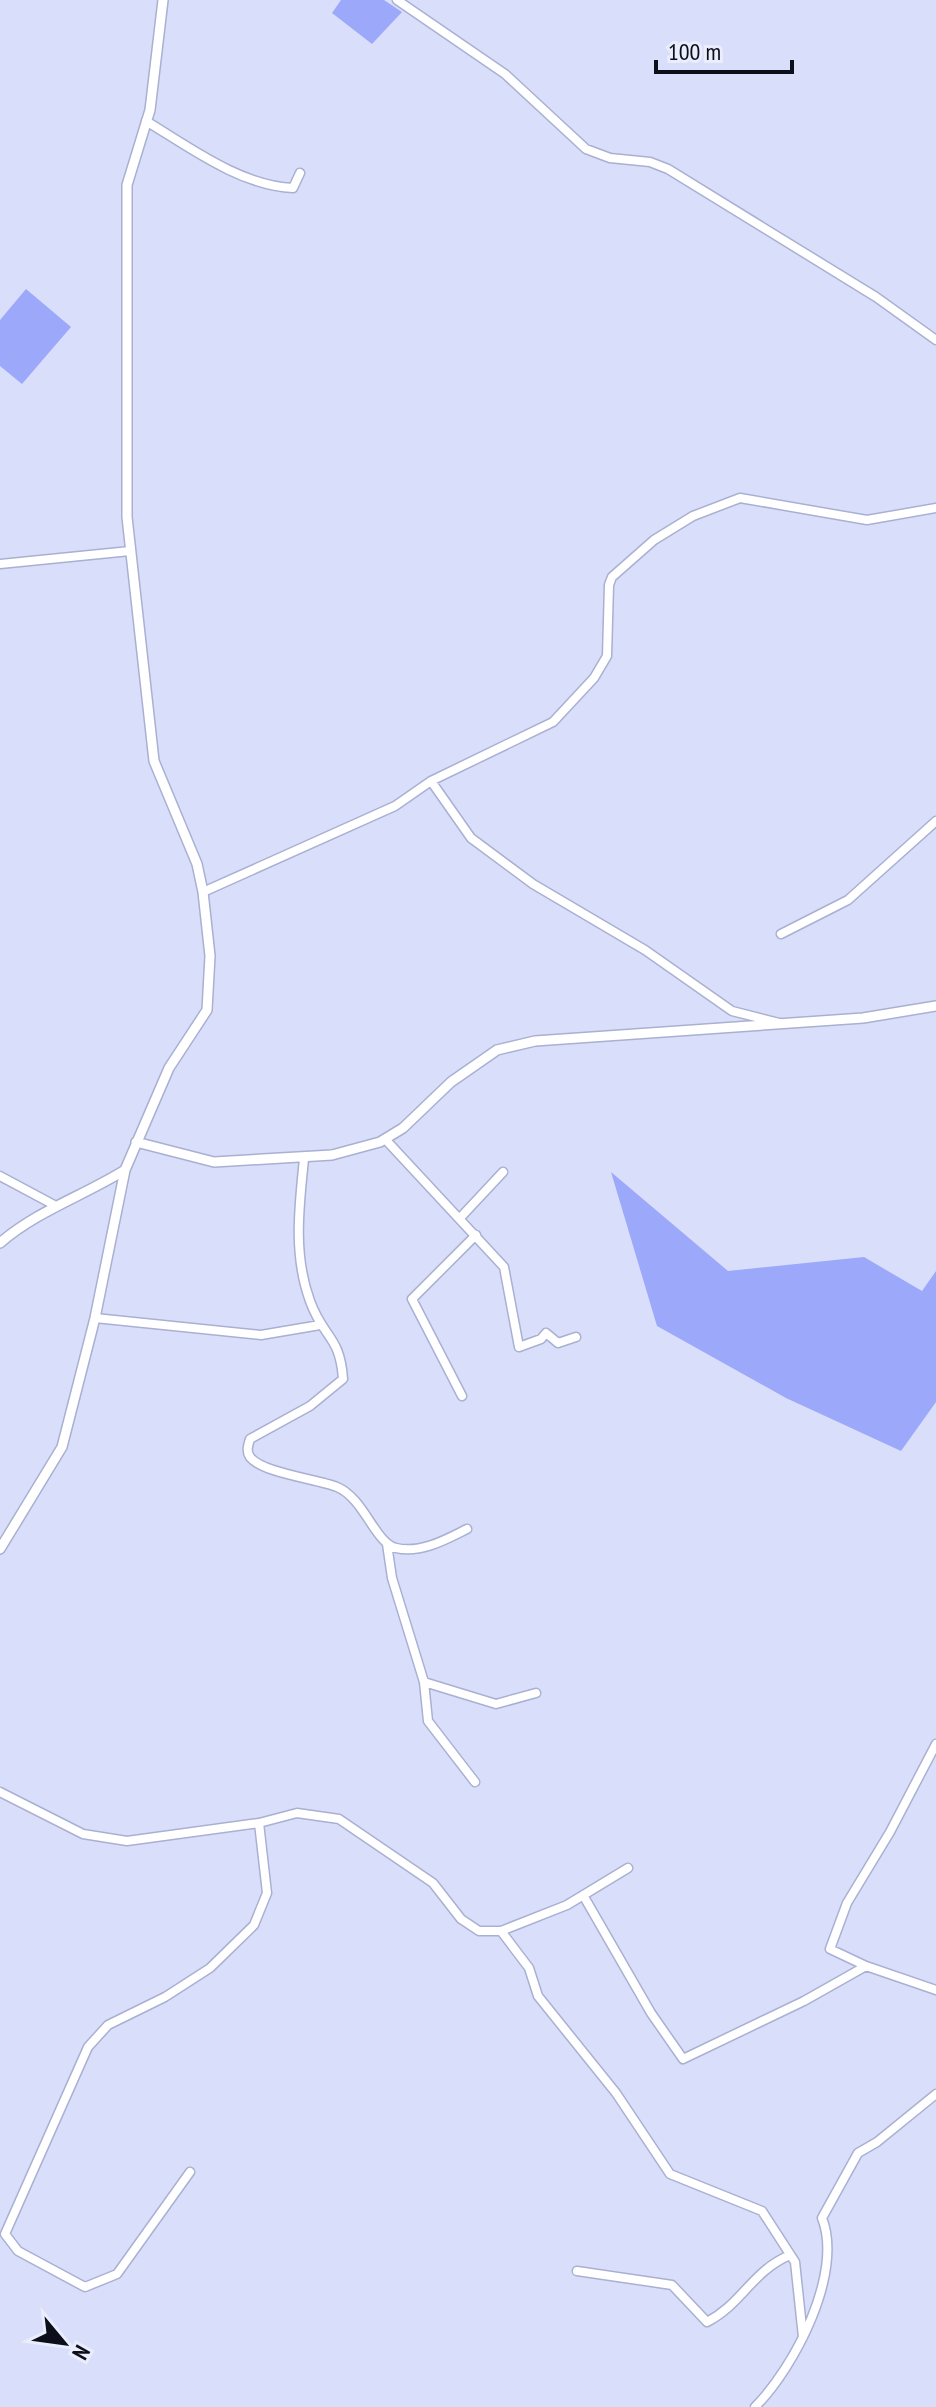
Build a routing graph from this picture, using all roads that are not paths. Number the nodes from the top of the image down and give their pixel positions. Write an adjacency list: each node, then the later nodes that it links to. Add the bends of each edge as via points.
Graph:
1 (163, 0): 4 (street)
2 (397, 0): 3 (street)
3 (408, 3): 6 (street, via 505,74 586,149 668,169)
4 (146, 121): 5 (street, via 272,187 293,188); 8 (street, via 127,185)
5 (300, 173)
6 (936, 340)
7 (936, 508): 10 (street, via 867,520 740,498 693,516 654,540 612,577 607,656 553,722)
8 (130, 551): 9 (street); 12 (street, via 154,761 197,864)
9 (0, 564)
10 (431, 781): 12 (street, via 382,812); 15 (street, via 471,838 533,884 645,950 732,1011)
11 (936, 821): 13 (street, via 848,900)
12 (203, 892): 17 (street, via 210,956 207,1010 169,1068)
13 (781, 934)
14 (936, 1006): 15 (street)
15 (786, 1025): 16 (street, via 535,1041 497,1050)
16 (385, 1139): 18 (street); 23 (street)
17 (136, 1142): 18 (street, via 214,1162); 19 (street)
18 (304, 1159): 27 (street, via 298,1252)
19 (125, 1170): 22 (street); 26 (street)
20 (503, 1172): 23 (street)
21 (0, 1176): 22 (street)
22 (56, 1206): 25 (street)
23 (460, 1218): 24 (street)
24 (476, 1235): 28 (street, via 504,1267 519,1347 546,1333 558,1343); 29 (street, via 412,1299)
25 (0, 1243)
26 (95, 1318): 27 (street, via 261,1335); 32 (street, via 62,1447)
27 (320, 1325): 31 (street, via 341,1354 343,1379 310,1406 250,1439 247,1451 264,1466 356,1498)
28 (576, 1337)
29 (462, 1396)
30 (467, 1529): 31 (street, via 438,1544)
31 (387, 1544): 33 (street)
32 (0, 1549)
33 (424, 1682): 34 (street, via 496,1704); 36 (street, via 428,1721)
34 (536, 1693)
35 (936, 1744): 42 (street, via 847,1903 830,1949)
36 (475, 1782)
37 (0, 1792): 38 (street, via 83,1834 127,1841)
38 (259, 1823): 41 (street, via 297,1813 339,1819 433,1883 461,1919 479,1931); 45 (street, via 267,1893 254,1925 210,1968 108,2025 88,2047 5,2234 18,2251 85,2287 117,2274)
39 (628, 1868): 40 (street)
40 (583, 1895): 41 (street); 42 (street, via 683,2059)
41 (501, 1931): 46 (street, via 529,1968 538,1996 616,2093 670,2174 762,2211)
42 (866, 1966): 43 (street)
43 (936, 1990)
44 (936, 2094): 48 (street, via 858,2153 829,2202 822,2218 827,2231 825,2270)
45 (190, 2172)
46 (790, 2255): 47 (street, via 768,2264 707,2322 672,2285); 48 (street)
47 (577, 2271)
48 (803, 2337): 49 (street)
49 (755, 2407)

